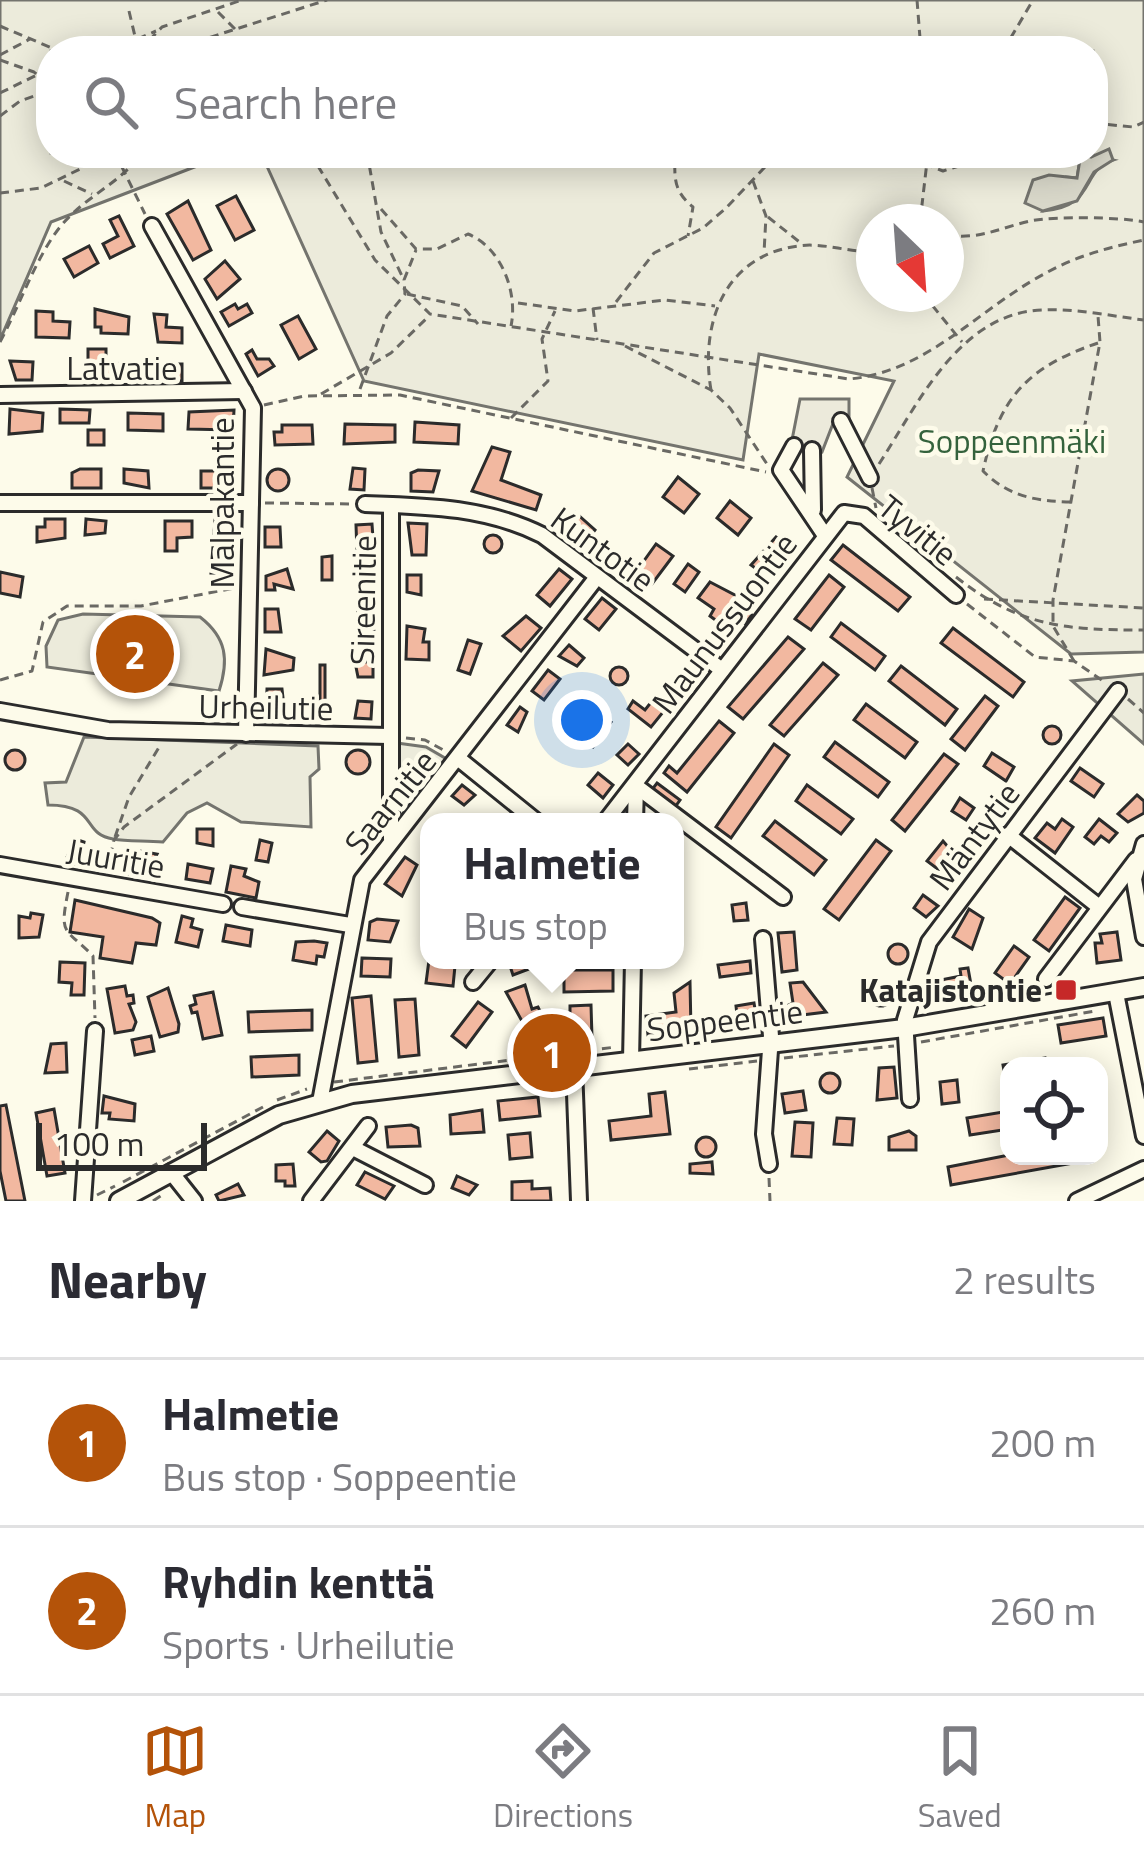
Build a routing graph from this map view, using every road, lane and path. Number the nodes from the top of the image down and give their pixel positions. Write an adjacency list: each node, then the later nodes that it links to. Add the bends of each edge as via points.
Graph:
1 (242, 0): 6 (path)
2 (327, 0): 9 (path)
3 (917, 0): 14 (path)
4 (1033, 0): 15 (path)
5 (129, 11): 10 (path)
6 (217, 11): 8 (path); 9 (path)
7 (0, 26): 16 (path)
8 (162, 27): 11 (path); 12 (path)
9 (236, 30): 13 (path)
10 (135, 36)
11 (145, 36)
12 (153, 36)
13 (216, 36)
14 (920, 36)
15 (1012, 36)
16 (31, 38): 17 (path); 18 (path)
17 (36, 40)
18 (0, 57): 19 (path)
19 (34, 73): 20 (path)
20 (0, 93)
21 (36, 95): 22 (path)
22 (0, 116)
23 (1144, 122): 24 (path)
24 (1108, 124)
25 (85, 168): 35 (path)
26 (120, 168): 33 (path)
27 (131, 168): 33 (path)
28 (319, 168): 51 (path)
29 (372, 168): 39 (path)
30 (675, 168): 44 (path, via 679,196 693,207)
31 (760, 168): 34 (path)
32 (929, 168): 38 (path)
33 (124, 177): 37 (path); 42 (path)
34 (753, 179): 40 (path); 44 (path)
35 (62, 180): 36 (path); 37 (path)
36 (0, 193)
37 (92, 194): 66 (path, via 46,246)
38 (923, 204)
39 (381, 209): 47 (path); 50 (path, via 381,232)
40 (766, 216): 46 (path); 49 (path)
41 (1144, 222): 43 (path, via 1111,215 1034,220 994,235)
42 (152, 226): 73 (street, Malpakantie)
43 (964, 235)
44 (687, 237): 53 (path, via 654,254)
45 (1144, 240): 64 (path, via 1045,273)
46 (803, 245): 48 (path); 49 (path)
47 (416, 249): 50 (path); 52 (path, via 479,238)
48 (856, 251)
49 (764, 256): 54 (path)
50 (404, 280): 51 (path)
51 (405, 294): 58 (path); 61 (path, via 463,306); 71 (path, via 387,316)
52 (516, 302): 56 (path); 62 (path)
53 (616, 302): 54 (path); 55 (path)
54 (715, 306): 70 (path)
55 (593, 307): 56 (path); 65 (path)
56 (556, 308): 63 (path)
57 (937, 312): 64 (path)
58 (430, 314): 61 (path); 71 (path, via 412,337)
59 (1098, 314): 60 (path); 67 (path); 69 (path, via 1017,314)
60 (1144, 320)
61 (479, 325): 62 (path)
62 (510, 329): 63 (path)
63 (544, 334): 65 (path); 78 (path, via 548,381)
64 (955, 336): 69 (path); 70 (path, via 893,370 849,379)
65 (597, 340): 68 (path)
66 (0, 342)
67 (1100, 342): 85 (path); 85 (path, via 1055,357 1005,400 983,471 1001,489)
68 (622, 344): 70 (path); 72 (path)
69 (964, 344): 82 (path)
70 (705, 356): 72 (path)
71 (373, 359): 74 (path); 76 (path)
72 (711, 390): 83 (path)
73 (244, 391): 75 (street, Latvatie); 77 (street, Malpakantie)
74 (359, 393): 76 (path); 78 (path)
75 (0, 395)
76 (319, 395): 77 (path)
77 (253, 408): 84 (street, Malpakantie)
78 (510, 419): 83 (path)
79 (841, 421): 82 (street)
80 (794, 446): 83 (street)
81 (812, 450): 89 (street)
82 (870, 478): 90 (path); 91 (path)
83 (785, 479): 89 (street)
84 (251, 502): 86 (street); 87 (path); 95 (street, Malpakantie)
85 (1073, 502): 98 (path)
86 (0, 503)
87 (365, 504): 88 (street, Kuntotie)
88 (391, 505): 94 (street, Kuntotie, via 513,521); 110 (street, Sireenitie)
89 (814, 514): 92 (street)
90 (844, 514): 92 (street, Maunussuontie); 96 (street, Tyvitie, via 864,516)
91 (886, 523)
92 (824, 534): 103 (street, Maunussuontie)
93 (951, 574): 97 (path)
94 (597, 577): 103 (street, Kuntotie); 111 (street, Saarnitie)
95 (249, 587): 104 (path, via 141,606 67,606 43,622 32,671); 109 (street, Malpakantie)
96 (956, 595): 102 (path, via 1035,657)
97 (984, 599): 98 (path); 100 (path)
98 (1053, 600): 99 (path); 100 (path)
99 (1144, 608)
100 (1053, 626): 101 (path); 102 (path)
101 (1144, 630)
102 (1074, 661): 105 (path)
103 (722, 670): 112 (street, Maunussuontie)
104 (0, 680)
105 (1118, 691): 107 (path); 118 (street, Mäntytie)
106 (0, 711): 108 (street, Urheilutie)
107 (1144, 713)
108 (167, 732): 109 (street, Urheilutie); 120 (path)
109 (246, 734): 110 (street, Urheilutie); 120 (path)
110 (389, 736): 111 (path, via 425,740); 119 (street, Sireenitie)
111 (458, 759): 113 (street); 119 (street, Saarnitie)
112 (636, 786): 114 (street, Maunussuontie); 115 (street); 116 (street)
113 (526, 813)
114 (613, 813)
115 (635, 813)
116 (672, 813)
117 (684, 822): 126 (street)
118 (1008, 836): 128 (street); 140 (street, Mäntytie, via 929,942)
119 (391, 839): 130 (street, Saarnitie, via 362,880)
120 (114, 840): 125 (path)
121 (1144, 844): 122 (street)
122 (1136, 860): 128 (street); 131 (street)
123 (0, 865): 124 (street, Juuritie)
124 (71, 878): 125 (street, Juuritie); 139 (path, via 63,926 93,956)
125 (104, 884): 127 (street, Juuritie)
126 (783, 897)
127 (223, 904)
128 (1098, 906): 135 (street)
129 (242, 907): 130 (street)
130 (350, 925): 146 (street, Saarnitie)
131 (1144, 937)
132 (763, 939): 141 (street)
133 (484, 969): 136 (street)
134 (633, 969): 142 (street)
135 (1046, 979)
136 (473, 982)
137 (1144, 987): 138 (main road, Soppeentie)
138 (1117, 1000): 140 (main road, Soppeentie); 140 (path); 148 (street)
139 (95, 1031): 154 (street)
140 (904, 1036): 141 (main road, Soppeentie); 141 (path); 145 (street)
141 (770, 1052): 142 (main road, Soppeentie); 144 (path); 150 (street)
142 (631, 1061): 143 (main road, Soppeentie)
143 (574, 1066): 146 (main road, Soppeentie); 159 (street)
144 (672, 1070)
145 (910, 1099)
146 (320, 1102): 152 (main road, Soppeentie, via 238,1135)
147 (368, 1126): 149 (street)
148 (1144, 1136)
149 (353, 1148): 153 (street); 158 (street)
150 (769, 1164): 160 (path)
151 (1144, 1169): 161 (street)
152 (175, 1177): 155 (main road, Soppeentie); 156 (path); 157 (street)
153 (425, 1185)
154 (83, 1201)
155 (119, 1201)
156 (153, 1201)
157 (194, 1201)
158 (311, 1201)
159 (579, 1201)
160 (770, 1201)
161 (1077, 1201)

